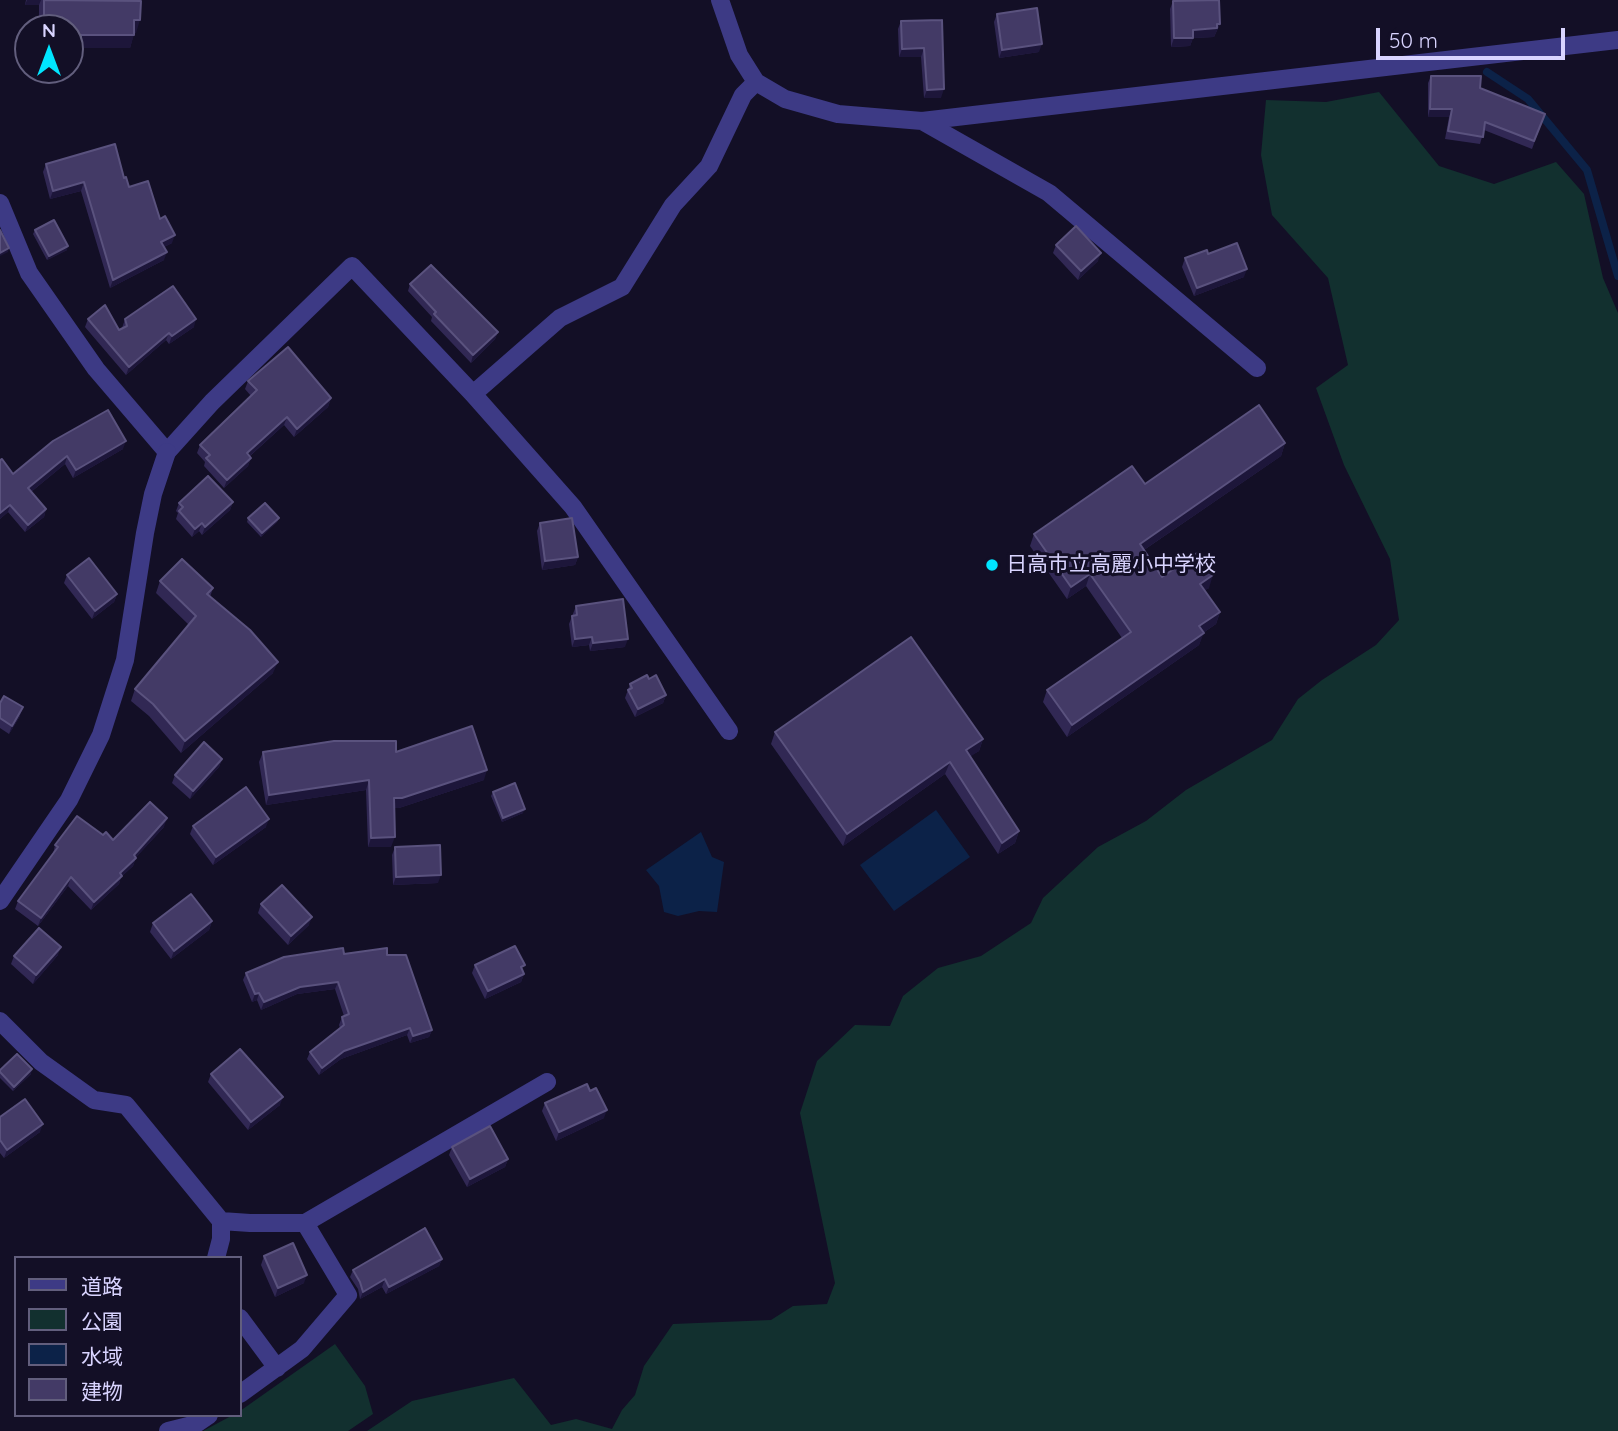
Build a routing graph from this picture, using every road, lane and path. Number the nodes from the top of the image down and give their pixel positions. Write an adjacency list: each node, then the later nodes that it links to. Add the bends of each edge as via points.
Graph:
1 (720, 0): 3 (street, via 738,55)
2 (1618, 40): 4 (street)
3 (756, 82): 4 (street, via 785,99 838,114); 7 (street, via 743,95 709,166 673,205 622,287 559,318)
4 (922, 121): 6 (street, via 1049,193)
5 (0, 203): 8 (street, via 29,273 96,369)
6 (1257, 368)
7 (473, 394): 8 (street, via 352,266); 9 (street, via 573,507)
8 (167, 452): 10 (street, via 153,494 125,660 100,736 69,800)
9 (729, 731)
10 (0, 901)
11 (0, 1021): 13 (street, via 41,1062 94,1100 127,1105)
12 (547, 1082): 14 (street)
13 (221, 1221): 14 (street); 15 (street)
14 (306, 1223): 17 (street, via 348,1295 302,1349)
15 (217, 1256)
16 (242, 1321): 17 (street)
17 (277, 1368): 18 (street)
18 (242, 1393)
19 (206, 1417): 20 (street)
20 (168, 1431)

